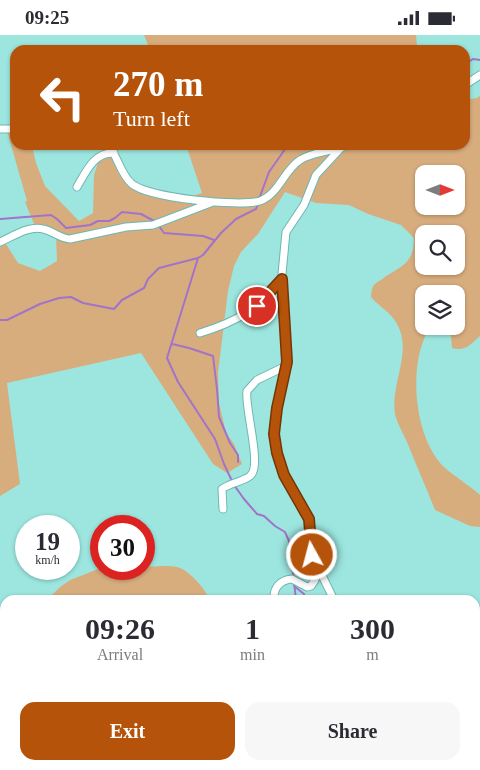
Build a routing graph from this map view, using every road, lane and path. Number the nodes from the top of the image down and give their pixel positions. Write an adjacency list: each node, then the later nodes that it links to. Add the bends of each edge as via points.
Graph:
1 (112, 150): 4 (street)
2 (336, 150): 6 (street, via 300,160 261,200)
3 (339, 150): 8 (street, via 316,175 304,205 286,232)
4 (114, 153): 5 (street, via 103,154 93,162); 6 (street, via 127,178 136,186 170,197)
5 (77, 187)
6 (216, 201): 7 (street, via 153,225 126,227 70,239 37,228)
7 (0, 242)
8 (282, 279): 9 (street, via 250,312); 10 (street)
9 (200, 333)
10 (286, 366): 11 (street, via 258,379 247,391 254,472 222,489); 12 (street, via 277,408 275,444 284,475 309,519 310,547)
11 (223, 509)
12 (318, 568): 13 (street, via 311,586 286,580 277,586); 14 (street)
13 (274, 595)
14 (332, 595)

